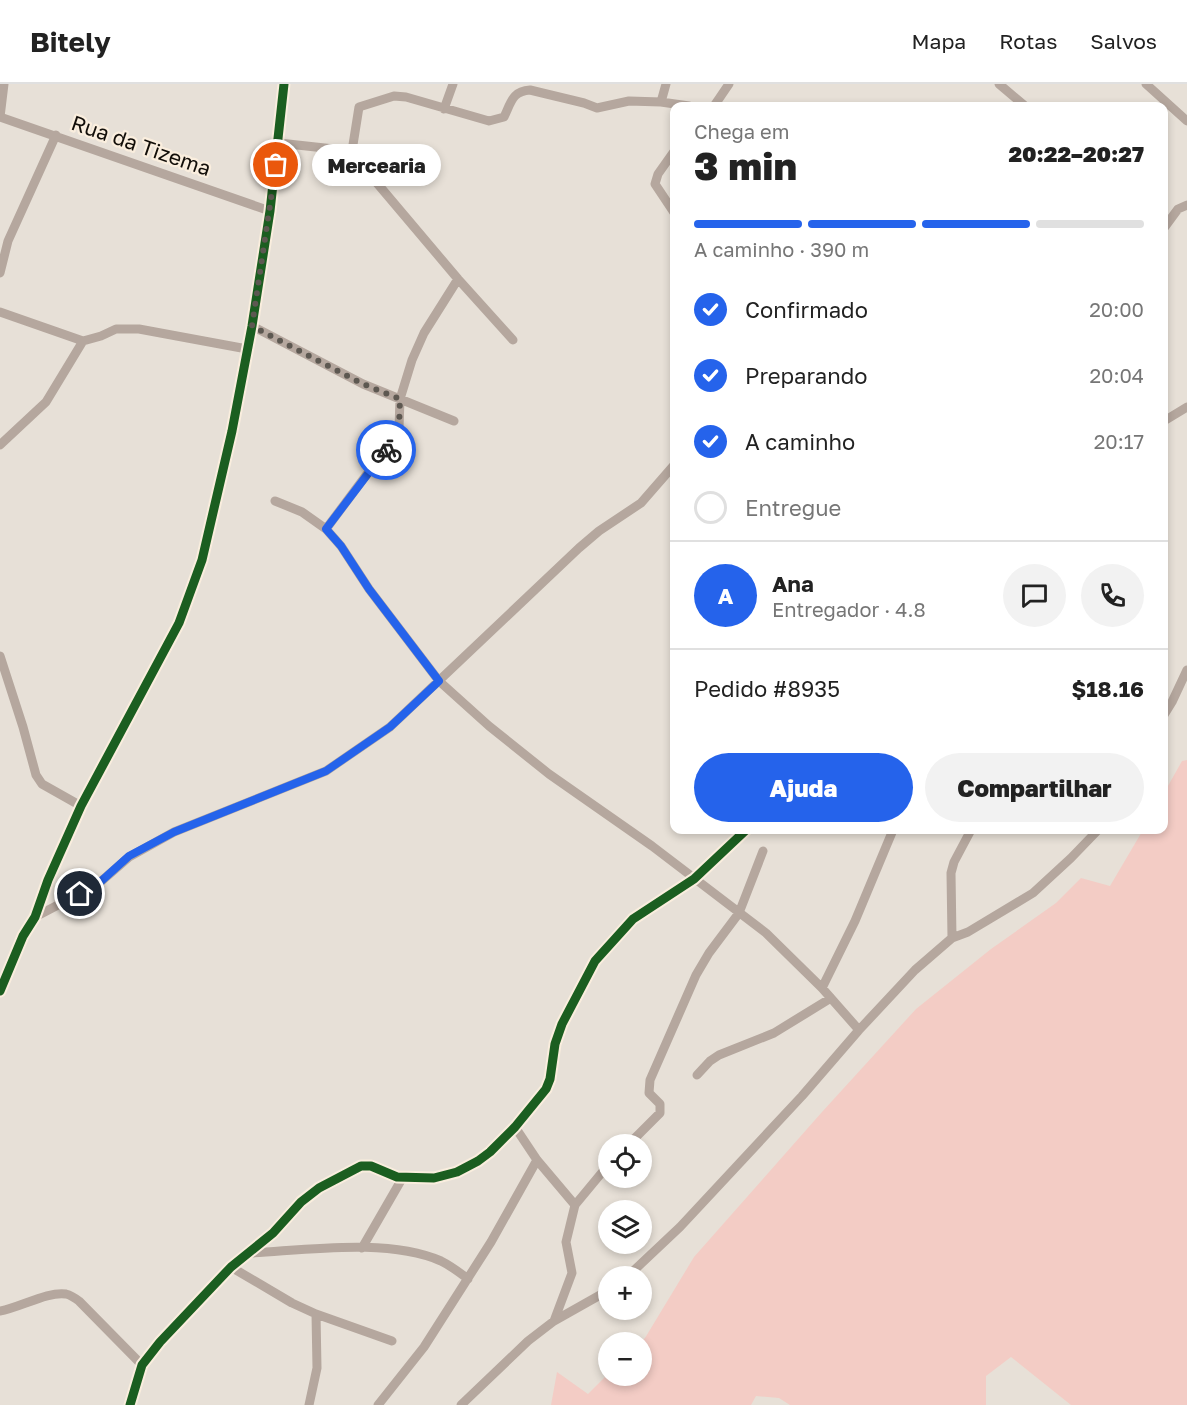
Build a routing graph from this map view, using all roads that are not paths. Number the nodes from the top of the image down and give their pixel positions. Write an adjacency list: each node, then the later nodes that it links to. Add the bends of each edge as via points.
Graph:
1 (4, 84): 15 (street)
2 (284, 84): 18 (street)
3 (453, 84): 14 (street)
4 (666, 84): 8 (street)
5 (729, 84): 9 (street)
6 (999, 84): 10 (street)
7 (1146, 84): 11 (street)
8 (661, 102): 12 (street); 14 (street, via 629,101 597,108 530,90 517,92 504,117 489,121)
9 (717, 102)
10 (1020, 102)
11 (1166, 102)
12 (670, 103)
13 (1168, 104): 16 (street)
14 (444, 109): 19 (street, via 394,96 359,107)
15 (0, 117): 17 (street, Rua da Tizema)
16 (1187, 121)
17 (56, 135): 23 (street, Rua da Tizema); 25 (street, via 8,241)
18 (279, 143): 19 (street); 23 (street)
19 (351, 151): 26 (street)
20 (670, 157): 22 (street, via 656,184)
21 (1187, 205): 24 (street, via 1178,209)
22 (670, 206)
23 (270, 211): 28 (street)
24 (1168, 223)
25 (0, 273)
26 (458, 279): 29 (street); 32 (street, via 424,333)
27 (0, 312): 30 (street)
28 (252, 326): 31 (street); 32 (street)
29 (513, 340)
30 (83, 341): 31 (street, via 116,329 139,328); 36 (street, via 46,402)
31 (248, 349): 45 (street, via 202,560 179,623)
32 (400, 399): 35 (street); 39 (street, via 399,428 394,438)
33 (1187, 407): 34 (street)
34 (1168, 419)
35 (454, 421)
36 (0, 445)
37 (670, 470): 43 (street, via 641,503 579,548)
38 (275, 501): 39 (street, via 302,512)
39 (326, 529): 43 (street)
40 (0, 656): 42 (street)
41 (1187, 670): 44 (street)
42 (2, 671): 45 (street, via 36,775 42,784)
43 (439, 681): 51 (street, via 549,774); 53 (street, via 390,727 326,771 174,832 129,856 98,884)
44 (1168, 708)
45 (81, 806): 53 (street)
46 (742, 834): 51 (street)
47 (891, 834): 55 (street)
48 (969, 834): 54 (street, via 951,873)
49 (1094, 834): 54 (street, via 1033,892)
50 (763, 851): 52 (street)
51 (694, 879): 52 (street); 60 (street, via 633,919 595,961 562,1024 546,1089)
52 (739, 913): 55 (street, via 766,933); 61 (street, via 696,975 650,1080 649,1093 660,1104 660,1113)
53 (35, 917): 56 (street)
54 (952, 938): 58 (street, via 915,970)
55 (822, 988): 57 (street)
56 (0, 991)
57 (831, 998): 58 (street); 59 (street, via 774,1033 720,1055)
58 (859, 1030): 68 (street, via 696,1210)
59 (697, 1075)
60 (515, 1127): 62 (street); 64 (street, via 478,1161 457,1172 434,1178)
61 (640, 1134)
62 (537, 1160): 65 (street); 70 (street)
63 (598, 1177): 65 (street)
64 (403, 1178): 66 (street); 67 (street, via 361,1166 301,1202)
65 (575, 1205): 74 (street, via 566,1242 572,1273)
66 (362, 1248): 67 (street); 70 (street, via 419,1254 452,1267)
67 (250, 1253): 69 (street)
68 (638, 1266)
69 (231, 1267): 73 (street); 76 (street)
70 (468, 1279): 79 (street, via 424,1347)
71 (598, 1296): 74 (street)
72 (0, 1311): 76 (street, via 68,1294 79,1300)
73 (316, 1314): 75 (street); 78 (street, via 317,1368)
74 (554, 1321): 80 (street, via 504,1362)
75 (392, 1341)
76 (142, 1365): 77 (street)
77 (130, 1405)
78 (309, 1405)
79 (378, 1405)
80 (461, 1405)

